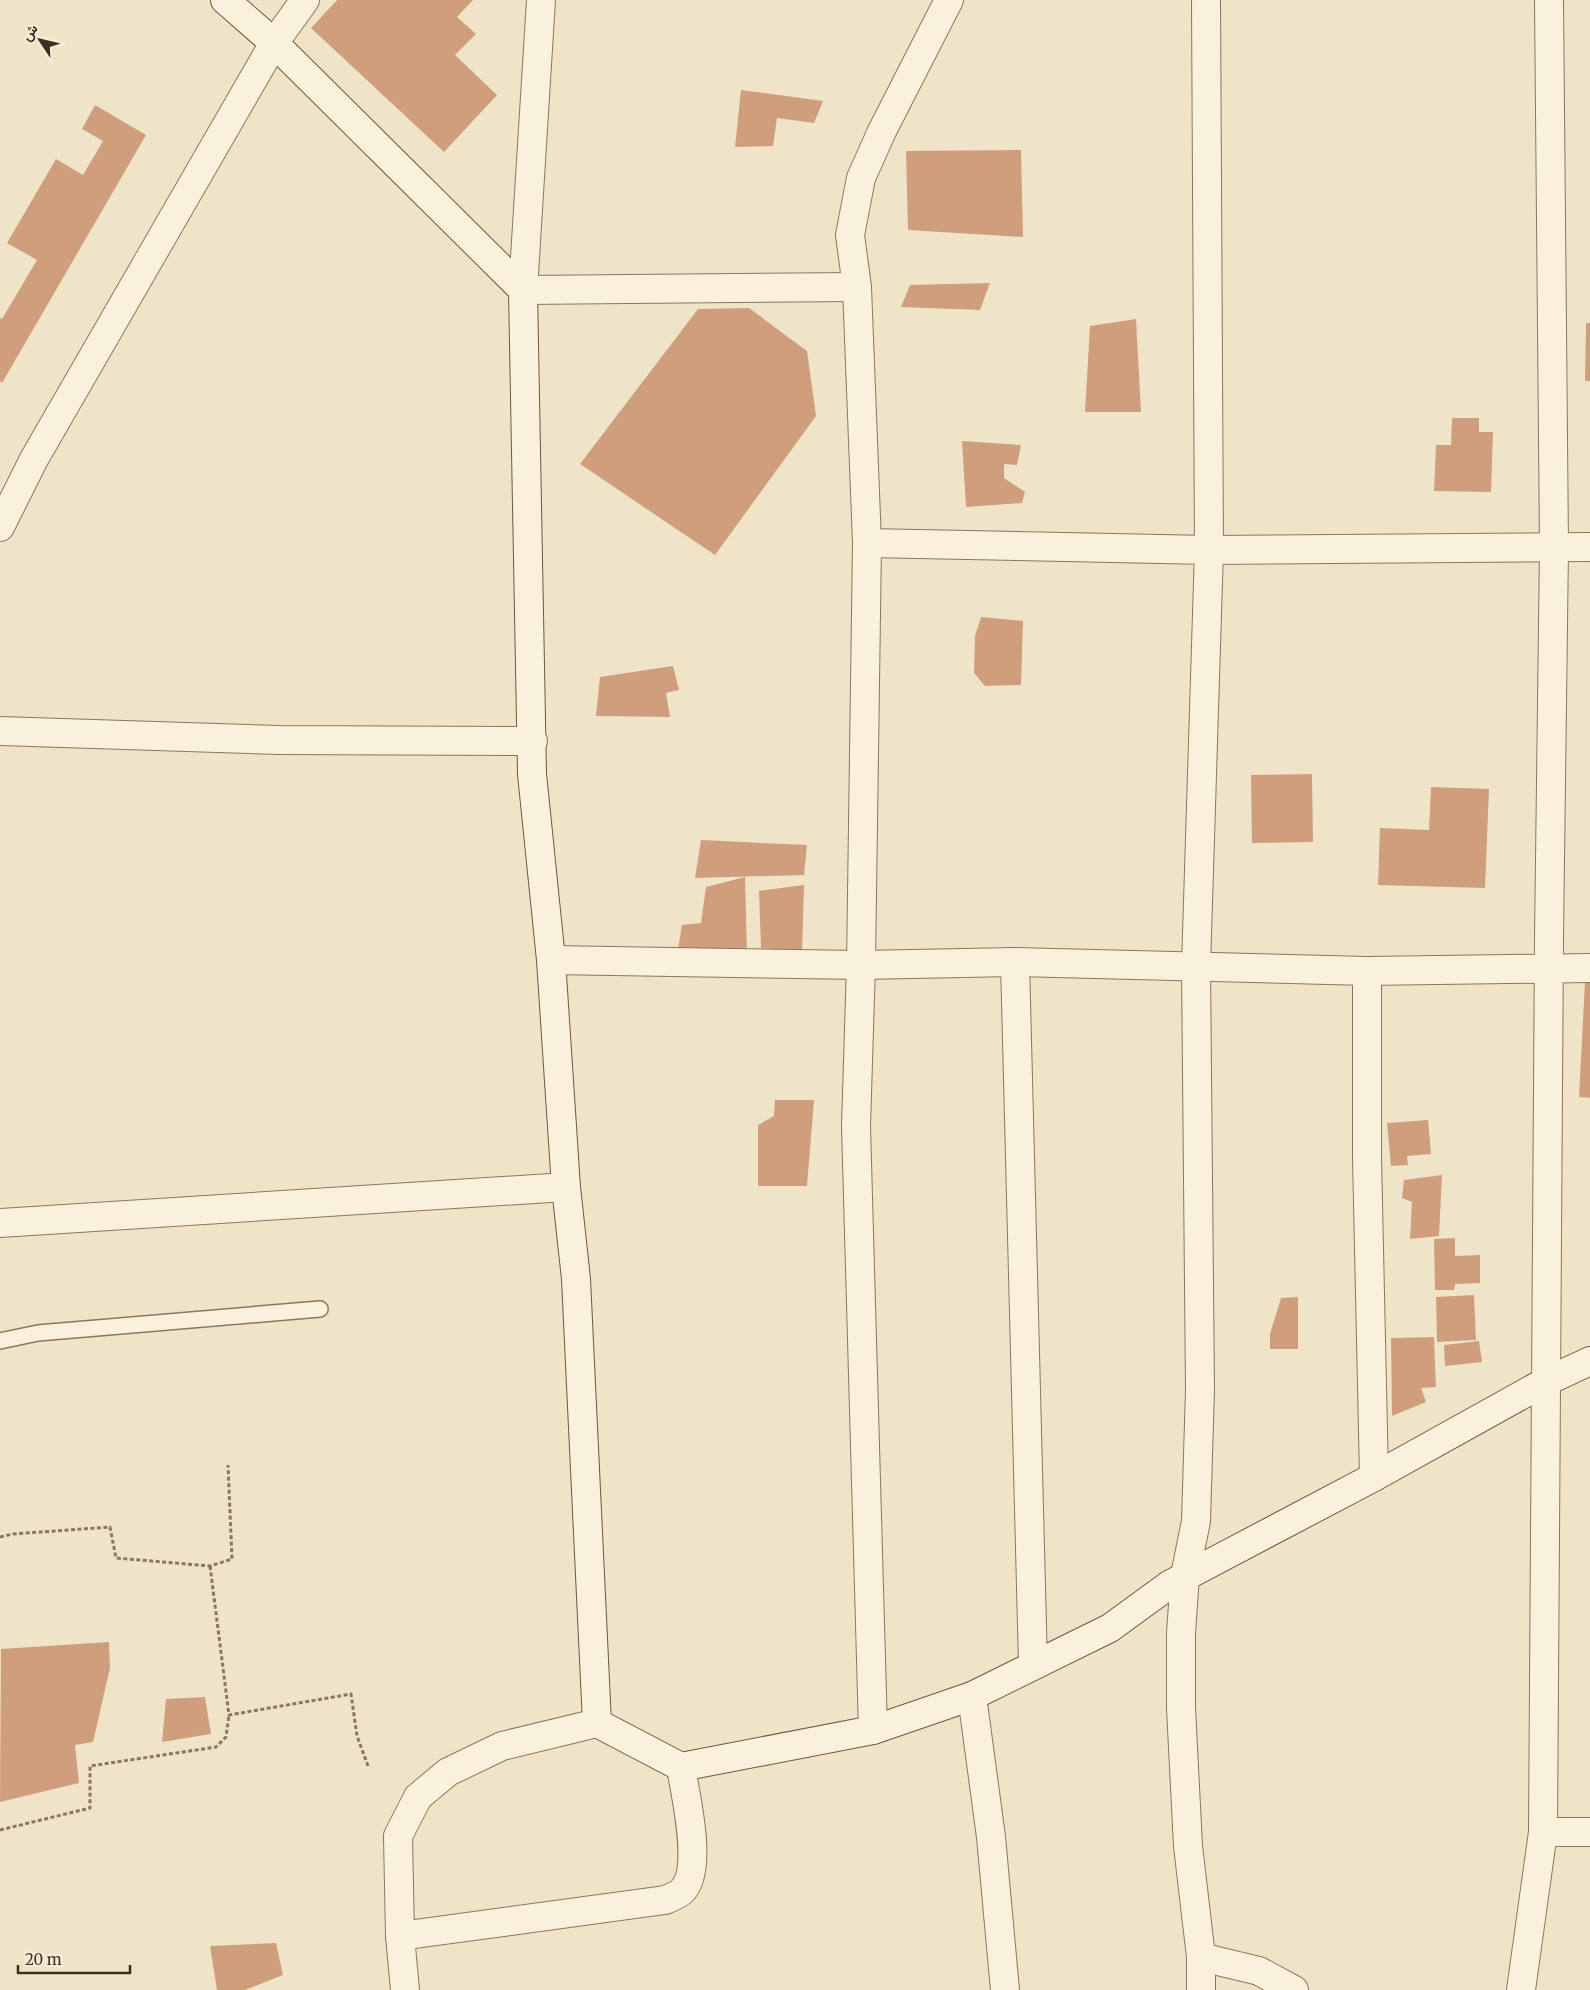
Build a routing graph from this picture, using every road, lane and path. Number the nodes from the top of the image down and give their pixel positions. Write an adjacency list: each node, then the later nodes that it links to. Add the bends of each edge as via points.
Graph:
1 (225, 0): 7 (street)
2 (304, 0): 7 (street)
3 (541, 0): 9 (street)
4 (949, 0): 8 (street, via 861,178 850,235)
5 (1206, 0): 14 (street)
6 (1549, 0): 12 (street)
7 (274, 43): 9 (street); 10 (street, via 34,459)
8 (857, 287): 9 (street); 11 (street)
9 (523, 290): 16 (street)
10 (0, 526)
11 (867, 543): 14 (street); 19 (street)
12 (1554, 547): 13 (street); 14 (street); 21 (street)
13 (1590, 547)
14 (1209, 550): 20 (street)
15 (0, 731): 16 (street, via 279,740)
16 (533, 741): 17 (street, via 532,774)
17 (551, 960): 19 (street); 24 (street)
18 (1015, 962): 19 (street); 20 (street); 35 (street)
19 (861, 965): 39 (street, via 856,1126)
20 (1196, 967): 23 (street); 34 (street, via 1200,1390 1196,1521)
21 (1550, 967): 22 (street); 23 (street); 29 (street)
22 (1590, 968)
23 (1367, 971): 31 (street, via 1367,1157)
24 (566, 1187): 25 (street); 38 (street, via 576,1279)
25 (0, 1224)
26 (320, 1309): 27 (lane, via 38,1333)
27 (0, 1341)
28 (1590, 1361): 29 (street)
29 (1545, 1382): 31 (street); 43 (street)
30 (228, 1466): 33 (path, via 232,1559)
31 (1374, 1478): 34 (street)
32 (0, 1536): 33 (path, via 110,1527 116,1558)
33 (210, 1566): 37 (path)
34 (1185, 1576): 35 (street, via 1110,1628); 46 (street, via 1181,1633 1182,1718 1188,1846)
35 (1034, 1665): 36 (street)
36 (972, 1696): 39 (street); 48 (street, via 991,1837)
37 (229, 1715): 40 (path, via 351,1694 357,1736); 42 (path, via 226,1737 216,1747 90,1766 90,1808)
38 (597, 1723): 41 (street); 45 (street, via 502,1746 448,1772 418,1797 398,1836)
39 (873, 1730): 41 (street)
40 (368, 1766)
41 (681, 1766): 45 (street, via 693,1844 692,1864 682,1892 665,1900)
42 (0, 1830)
43 (1543, 1832): 44 (street); 51 (street)
44 (1590, 1832)
45 (400, 1936): 47 (street)
46 (1201, 1957): 49 (street); 50 (street, via 1259,1971)
47 (405, 1990)
48 (1005, 1990)
49 (1201, 1990)
50 (1294, 1990)
51 (1521, 1990)

